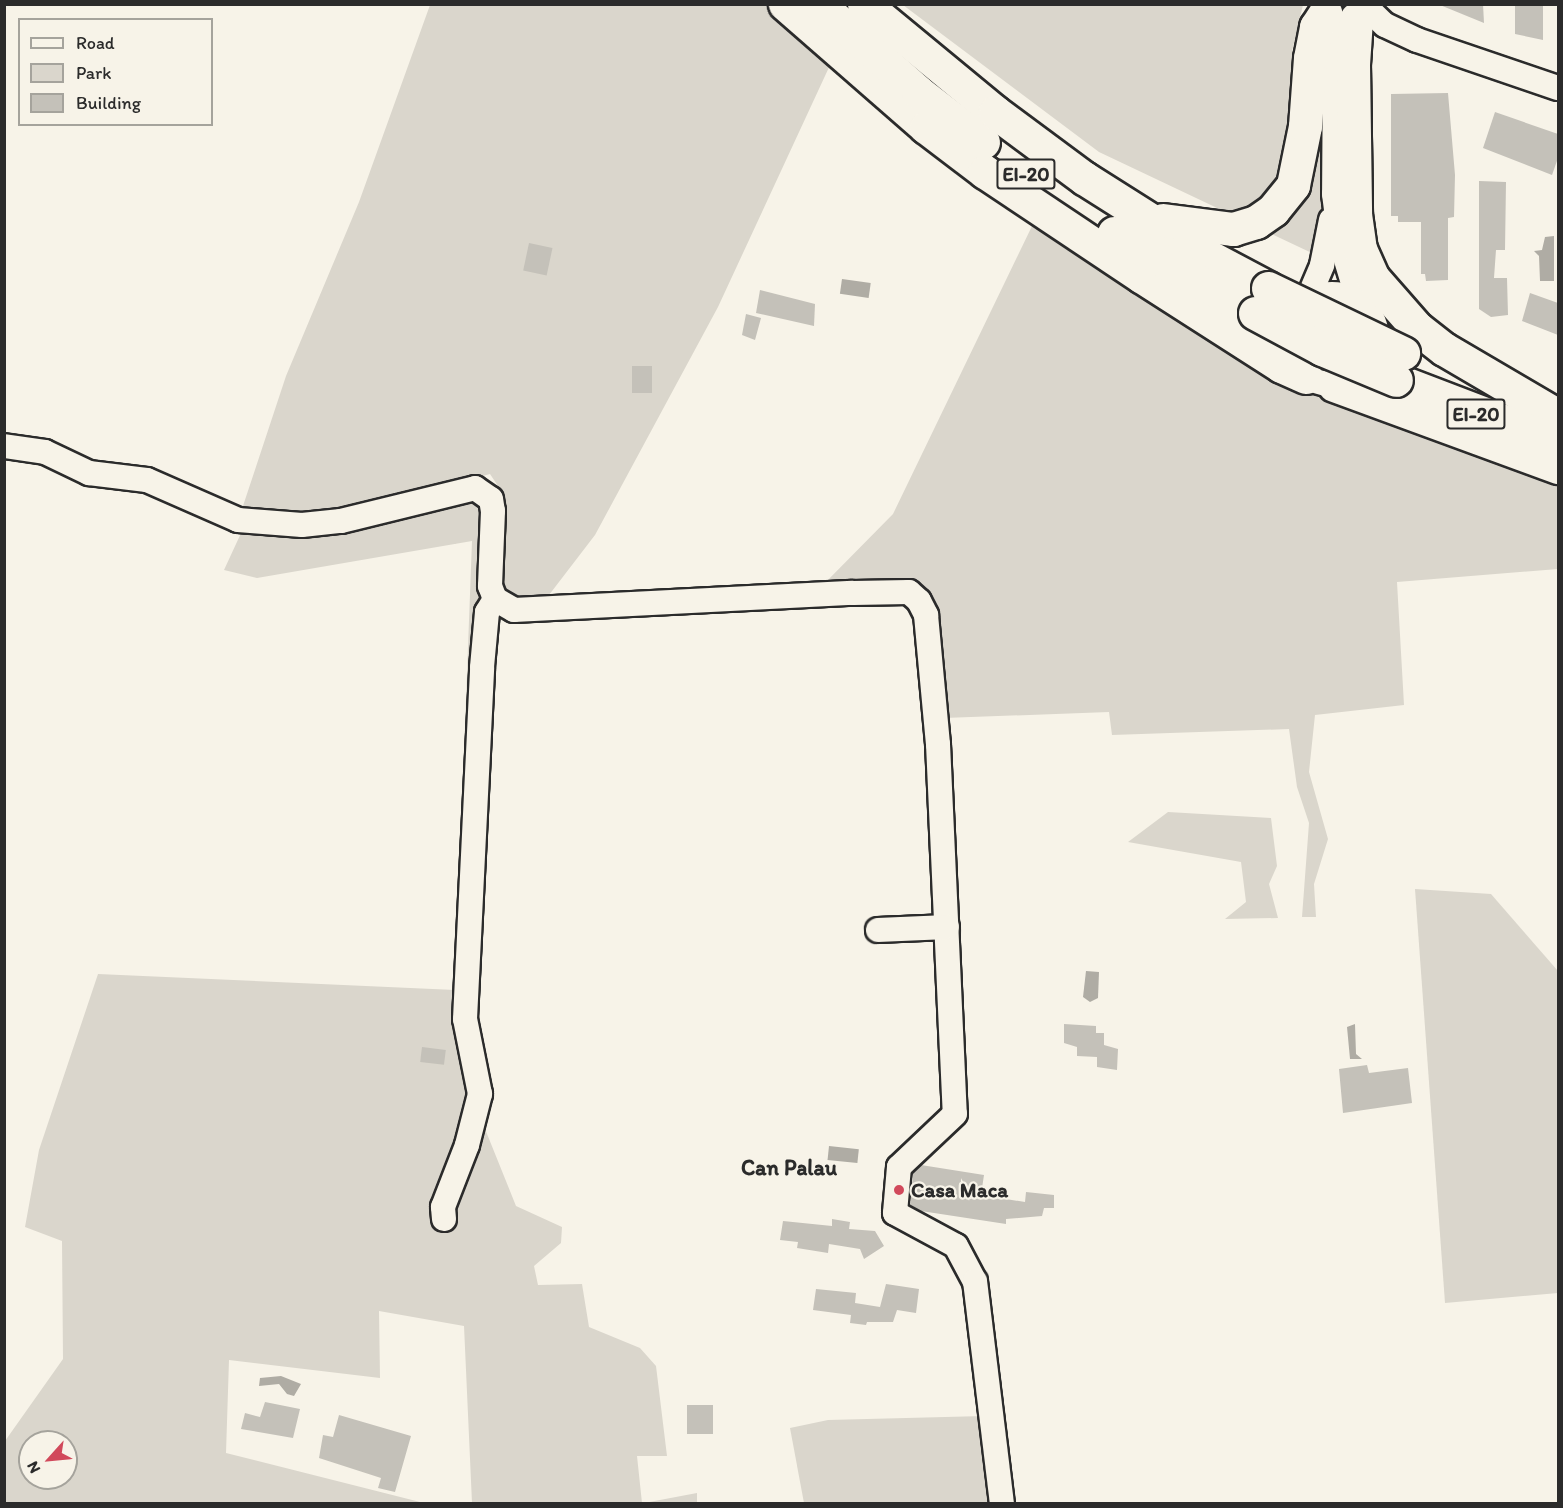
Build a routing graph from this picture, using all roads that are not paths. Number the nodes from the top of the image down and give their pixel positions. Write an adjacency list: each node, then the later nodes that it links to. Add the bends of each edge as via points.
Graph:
1 (785, 4): 12 (highway, via 926,127 994,178 1281,366)
2 (819, 4): 8 (highway, EI-20, via 918,92 1107,229)
3 (864, 4): 7 (highway, EI-20, via 995,112)
4 (1345, 12): 5 (street); 6 (street, via 1335,60); 7 (highway, via 1316,27 1298,168 1293,185 1273,210 1256,222 1215,230); 13 (highway, via 1353,64 1355,214 1360,249 1373,278 1417,328 1444,349)
5 (1558, 88)
6 (1334, 194): 9 (street, via 1322,265); 10 (street, via 1340,240)
7 (1141, 215): 8 (highway, EI-20)
8 (1261, 300): 11 (highway, EI-20, bridge)
9 (1307, 301): 10 (street, via 1326,294 1343,295); 12 (street, via 1295,312 1286,339 1295,366)
10 (1359, 303): 12 (street, via 1370,315 1377,332 1375,354 1365,371 1349,382)
11 (1399, 367): 13 (highway, EI-20); 14 (highway, EI-20)
12 (1320, 381): 16 (highway)
13 (1553, 412)
14 (1558, 442)
15 (4, 446): 17 (street, via 45,452 88,473 147,480 238,520 302,525 341,521 475,488 491,499 490,586)
16 (1558, 467)
17 (495, 599): 18 (street, via 514,609 909,592 926,615); 20 (street, via 487,612 482,667 465,1019 480,1094 467,1145 443,1207)
18 (947, 927): 19 (street); 21 (street, via 956,1114 899,1167 895,1214 956,1246 975,1281)
19 (878, 930)
20 (444, 1219)
21 (1002, 1503)

